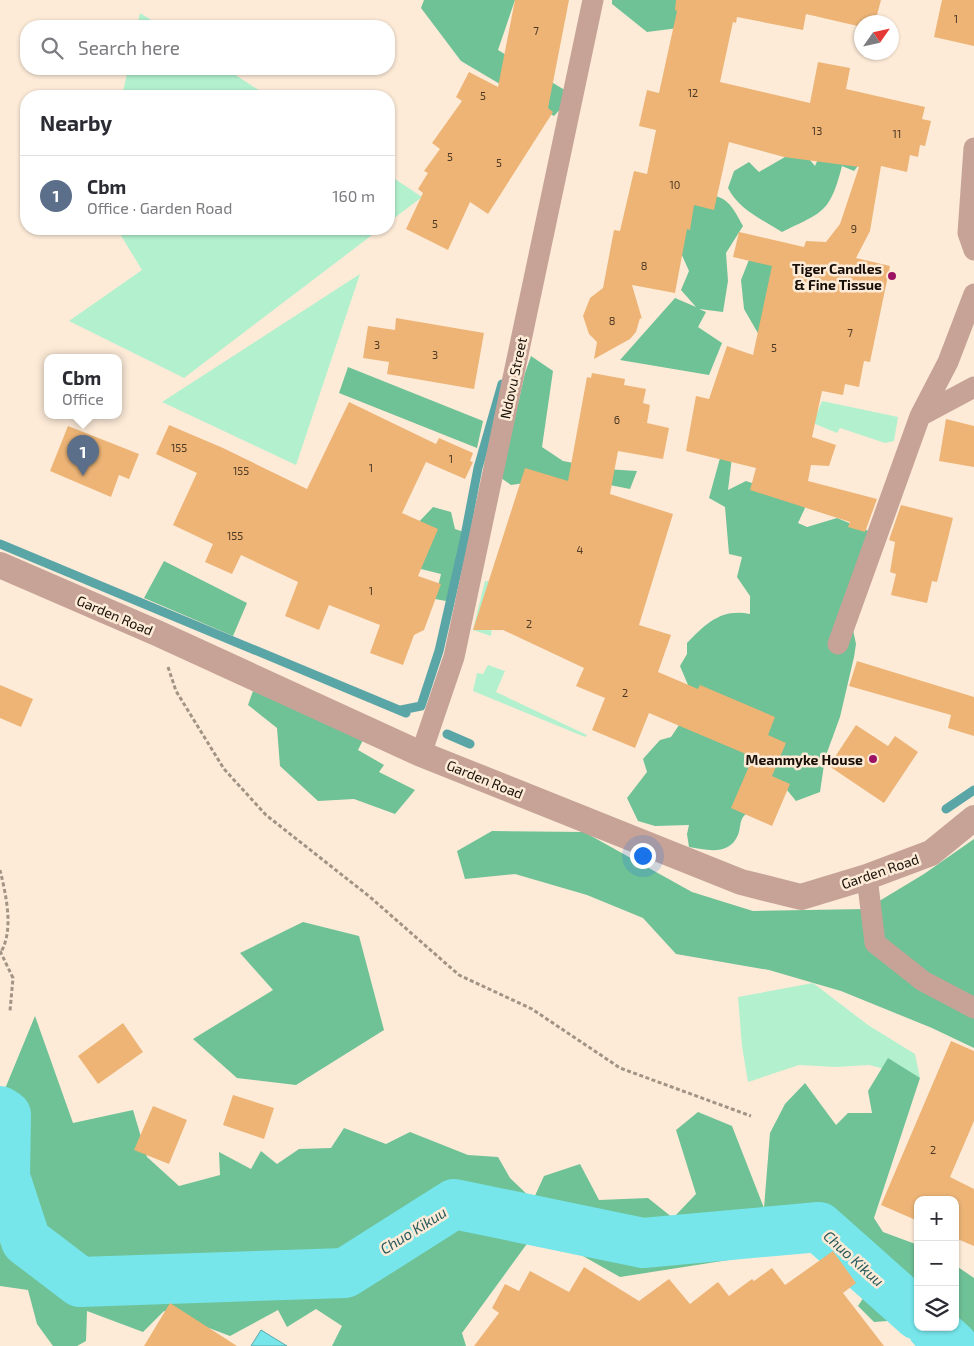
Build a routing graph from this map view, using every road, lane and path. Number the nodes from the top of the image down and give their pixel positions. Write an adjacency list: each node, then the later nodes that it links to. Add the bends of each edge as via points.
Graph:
1 (593, 0): 10 (street, Ndovu Street, via 454,657)
2 (974, 148): 3 (street, via 968,233)
3 (974, 250)
4 (974, 294): 6 (street, via 948,362)
5 (974, 387): 6 (street)
6 (920, 416): 9 (street)
7 (0, 565): 8 (street, Garden Road)
8 (157, 633): 10 (street, Garden Road); 17 (path, via 176,691 224,769 266,815 370,897 459,975 532,1009 620,1068)
9 (838, 644)
10 (421, 754): 13 (street, Garden Road, via 741,882 801,897)
11 (974, 818): 13 (street, Garden Road, via 931,853)
12 (0, 870): 14 (path, via 8,916 7,942)
13 (867, 877): 15 (street, via 875,943 923,981)
14 (1, 951): 16 (path, via 13,978)
15 (974, 1008)
16 (10, 1011)
17 (751, 1116)

